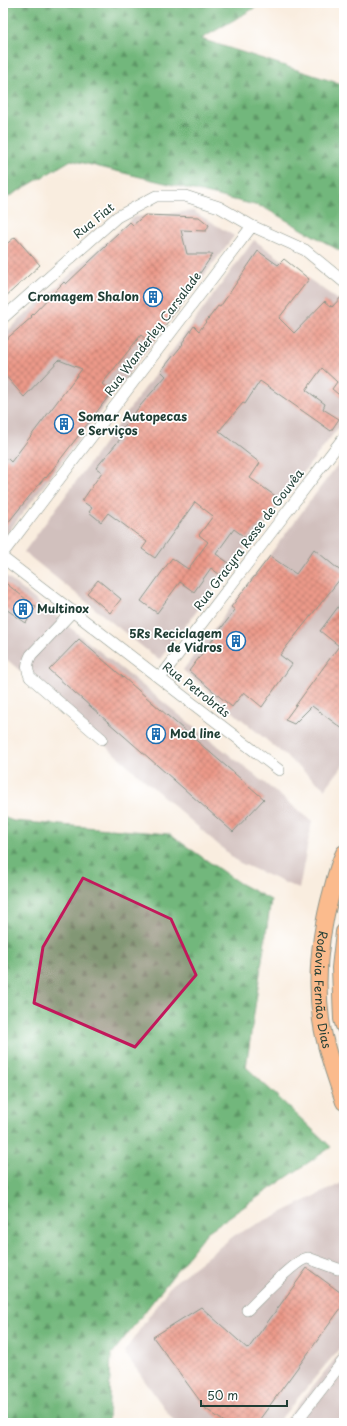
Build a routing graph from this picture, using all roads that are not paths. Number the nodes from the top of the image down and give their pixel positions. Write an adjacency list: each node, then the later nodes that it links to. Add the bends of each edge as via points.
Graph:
1 (252, 226): 2 (street, Rua Fiat, via 306,250); 3 (street, Rua Fiat, via 219,207 185,196 156,196 117,217); 5 (street, Rua Wanderley Carsalade)
2 (344, 282)
3 (3, 318)
4 (344, 437): 8 (street, Rua Gracyra Resse de Gouvêa)
5 (3, 553)
6 (3, 558): 7 (street, Rua Petrobrás)
7 (73, 611): 8 (street, Rua Petrobrás); 9 (street, via 31,655 26,669 30,677)
8 (160, 678): 10 (street, Rua Petrobrás)
9 (102, 739)
10 (279, 770)
11 (344, 853): 14 (highway, Rodovia Fernão Dias, via 325,917 318,965 321,1020 330,1062)
12 (344, 932): 13 (highway, Rodovia Fernão Dias, via 340,968)
13 (344, 1026)
14 (344, 1102)
15 (344, 1268): 16 (street, via 338,1269 308,1258 304,1259 292,1267)
16 (247, 1310)
17 (344, 1360): 18 (street)
18 (295, 1423)

